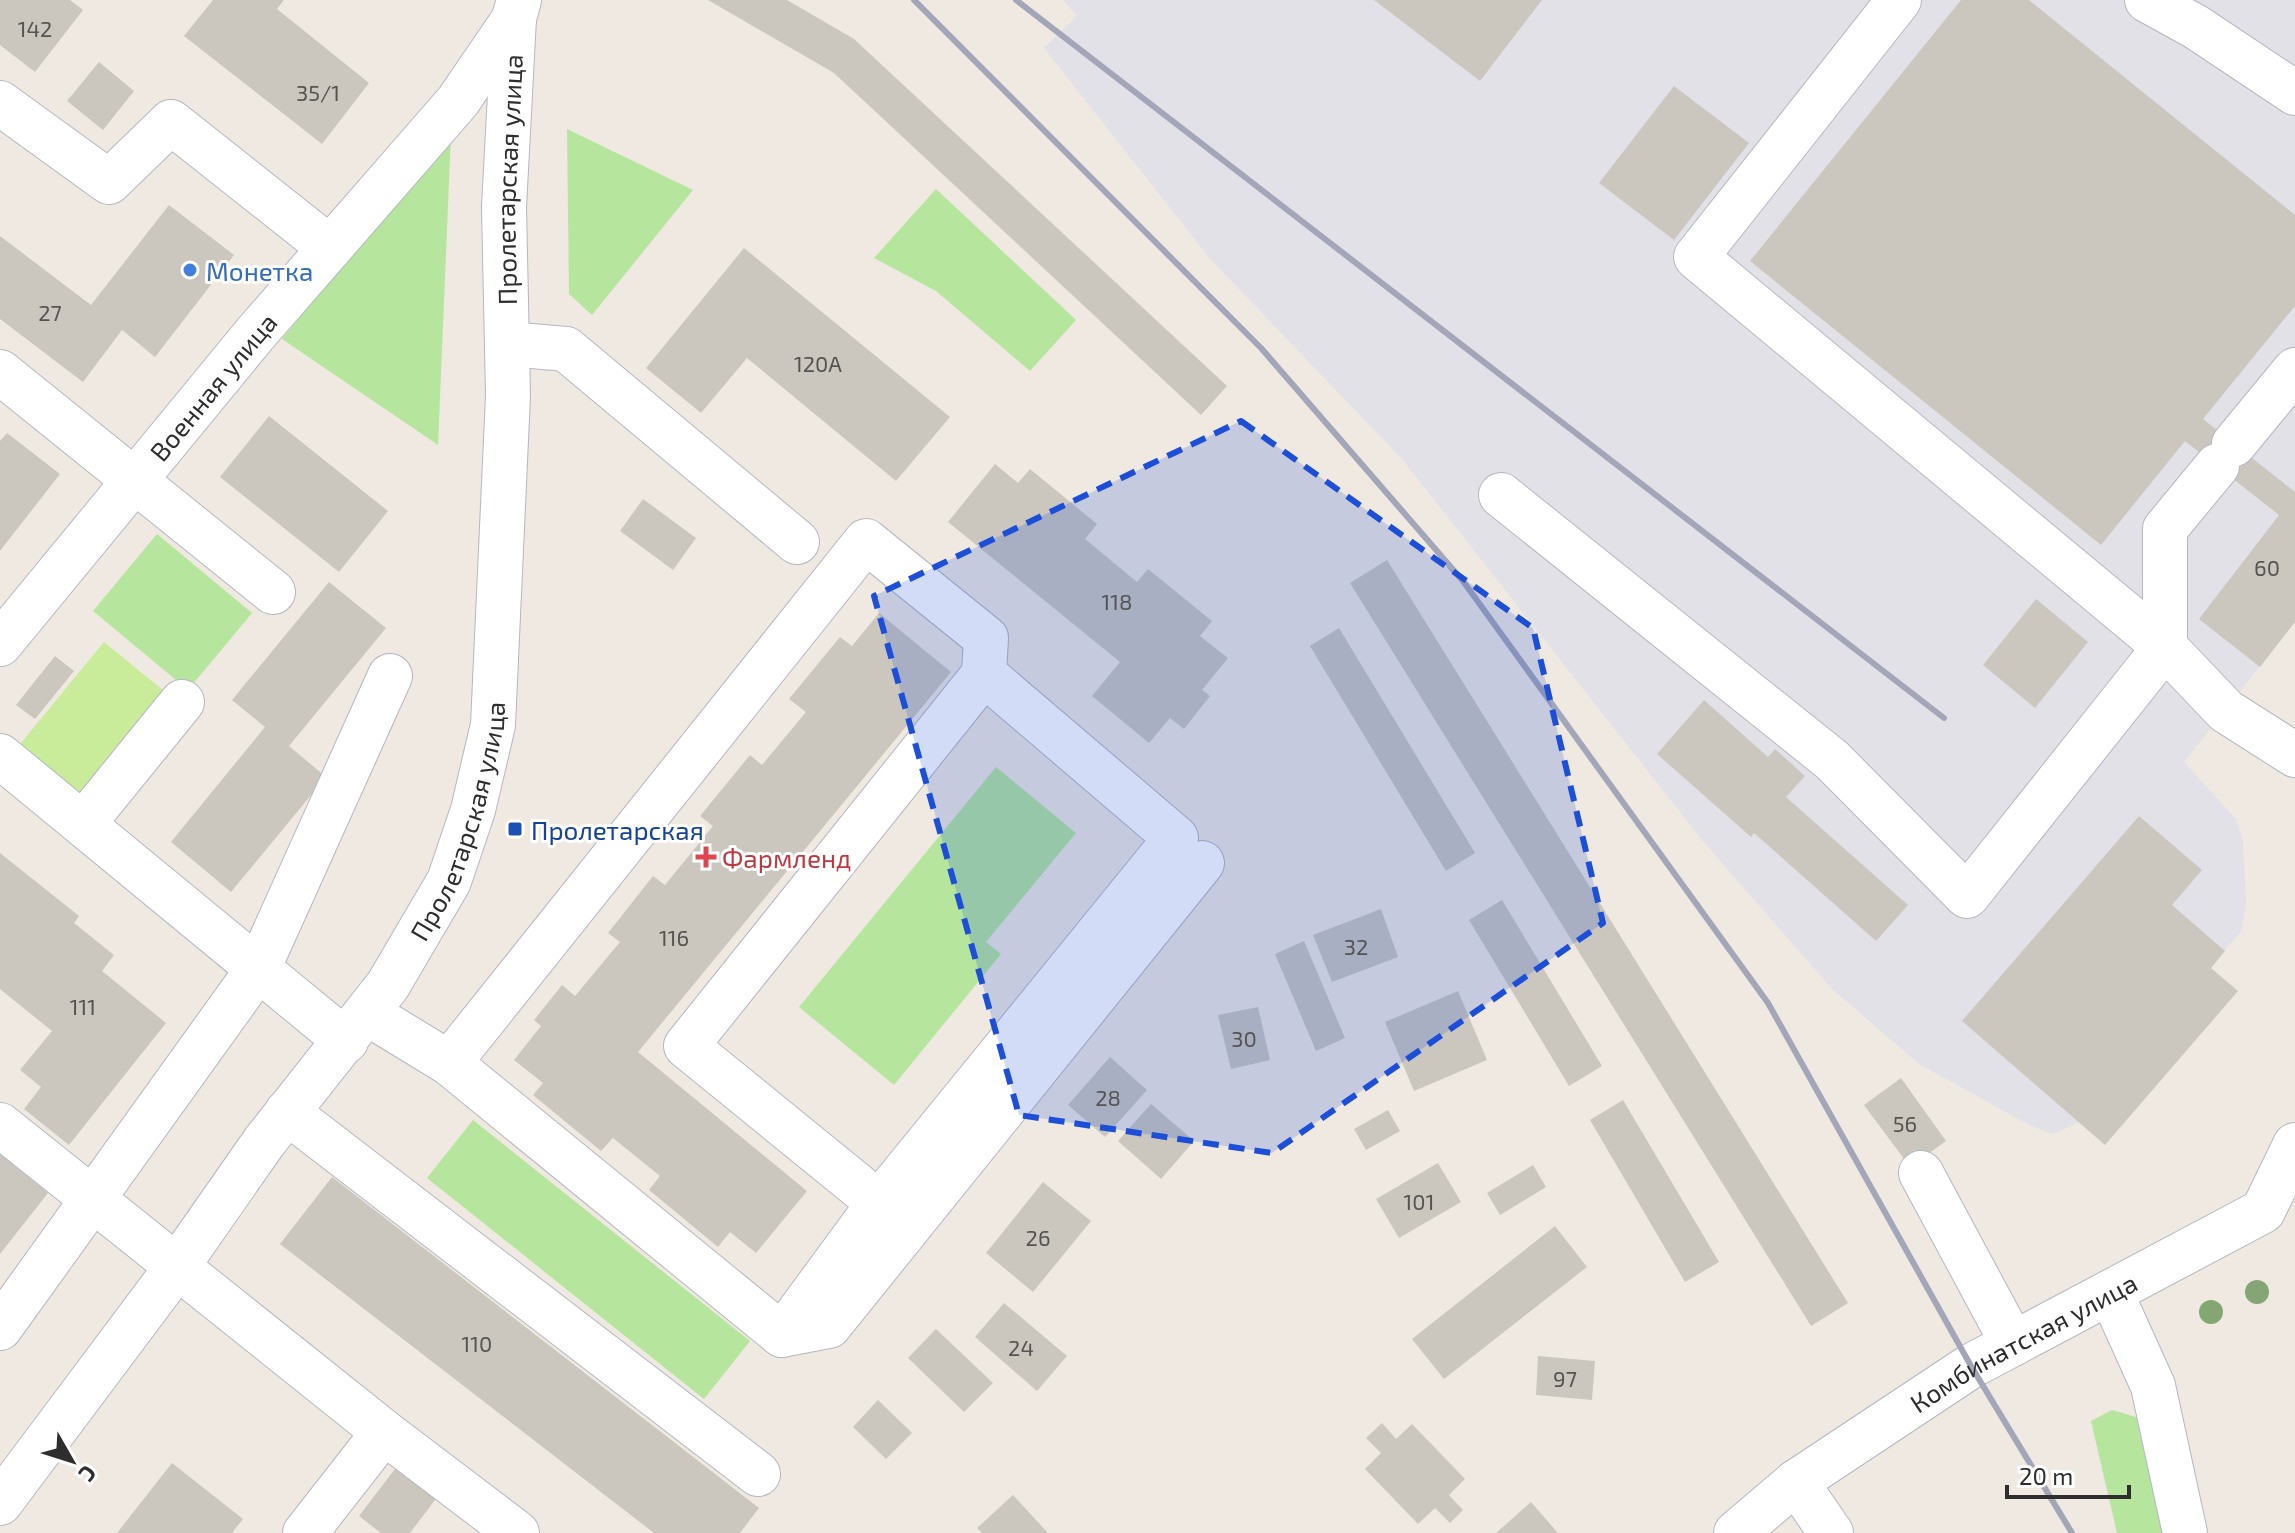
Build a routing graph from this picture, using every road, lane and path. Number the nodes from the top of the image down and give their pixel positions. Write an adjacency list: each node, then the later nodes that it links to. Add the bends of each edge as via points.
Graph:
1 (1899, 0): 16 (street, via 1696,257)
2 (2147, 0): 4 (street)
3 (517, 9): 7 (street, Военная улица, via 458,101); 8 (street, Пролетарская улица, via 504,207)
4 (2207, 13): 5 (street)
5 (2295, 93)
6 (0, 103): 7 (street, via 109,182 171,122)
7 (330, 248): 11 (street, Военная улица)
8 (508, 344): 13 (street, via 566,349); 25 (street, Пролетарская улица, via 493,725 449,881)
9 (2295, 370): 16 (street, via 2165,529)
10 (0, 372): 11 (street)
11 (134, 480): 14 (street); 15 (street, Военная улица)
12 (1501, 495): 16 (street, via 1832,760 1967,896)
13 (797, 542)
14 (273, 592)
15 (0, 644)
16 (2165, 647): 20 (street, via 2226,711)
17 (984, 674): 26 (street, via 986,638 866,541); 32 (street, via 1176,838); 32 (street, via 686,1046)
18 (390, 676): 24 (street)
19 (182, 702): 22 (street)
20 (2295, 755)
21 (0, 756): 22 (street)
22 (83, 824): 24 (street)
23 (1202, 863): 37 (street, via 829,1326)
24 (258, 969): 25 (street); 31 (street)
25 (357, 1027): 26 (street); 27 (street, Пролетарская улица)
26 (449, 1063): 37 (street)
27 (287, 1112): 34 (street, Пролетарская улица); 40 (street)
28 (0, 1125): 31 (street)
29 (2295, 1145): 33 (street, Комбинатская улица)
30 (1921, 1173): 38 (street)
31 (94, 1202): 34 (street); 36 (street)
32 (879, 1203): 37 (street)
33 (2279, 1206): 35 (street, Комбинатская улица)
34 (176, 1268): 39 (street); 42 (street, Пролетарская улица)
35 (2111, 1293): 38 (street, Комбинатская улица); 47 (street, via 2153,1386)
36 (0, 1328)
37 (782, 1335)
38 (2013, 1344): 41 (street, Комбинатская улица)
39 (384, 1432): 43 (street); 44 (street)
40 (758, 1474)
41 (1796, 1482): 45 (street, Комбинатская улица); 46 (street)
42 (0, 1503)
43 (305, 1533)
44 (517, 1533)
45 (1736, 1533)
46 (1831, 1533)
47 (2185, 1533)

